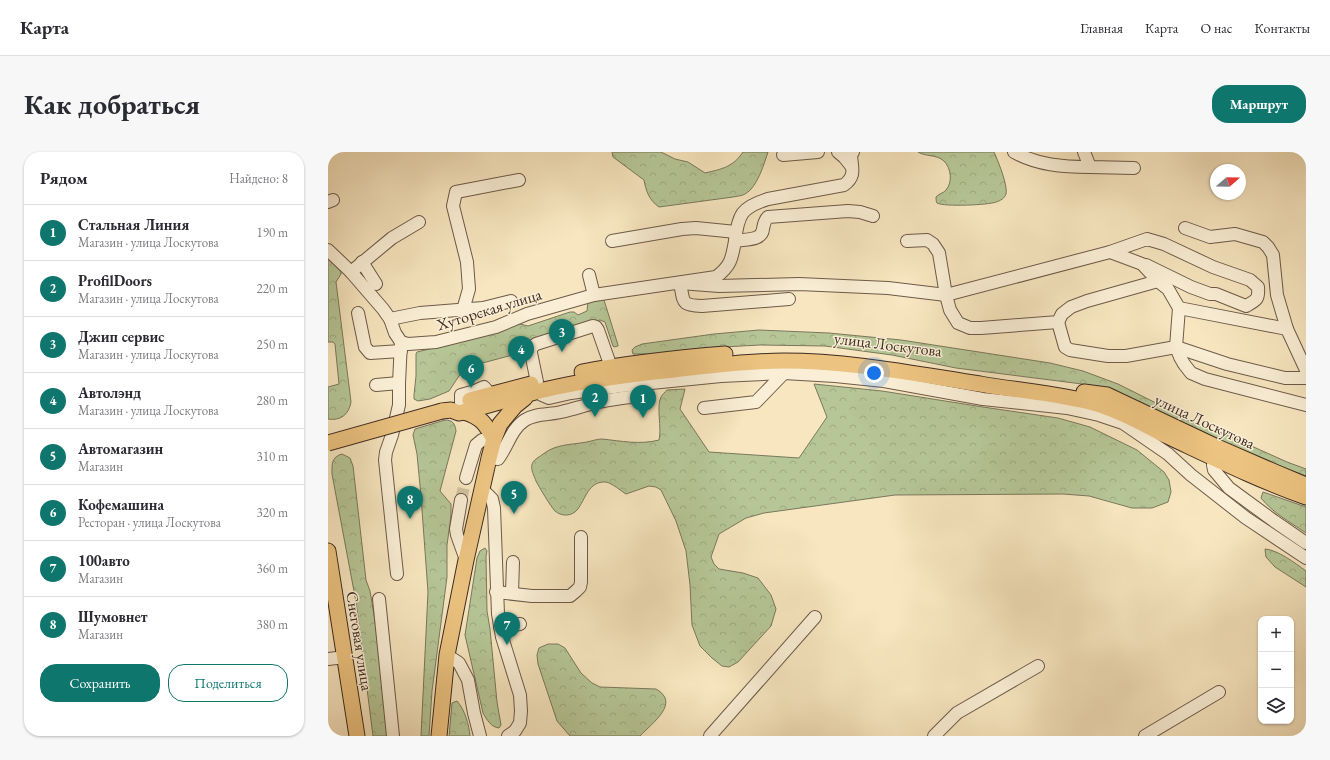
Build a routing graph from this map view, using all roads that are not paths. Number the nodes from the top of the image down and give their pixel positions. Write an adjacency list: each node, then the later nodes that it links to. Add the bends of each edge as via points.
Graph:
1 (818, 152): 6 (street)
2 (838, 152): 7 (street)
3 (853, 152): 7 (street)
4 (1014, 152): 8 (street, via 1049,165)
5 (1084, 152): 8 (street)
6 (783, 155)
7 (852, 167): 14 (street, via 853,175 844,185 768,199 744,210 740,215)
8 (1090, 167): 9 (street)
9 (1134, 168)
10 (519, 180): 31 (street, via 456,192 453,206 468,262 469,290)
11 (873, 216): 14 (street, via 848,211 768,217 763,233 758,238)
12 (419, 222): 19 (street, via 392,238)
13 (1185, 228): 35 (street, via 1210,238 1235,234 1263,242 1273,255 1277,295)
14 (736, 236): 15 (street, via 696,228); 24 (street, via 732,258 725,270 716,277)
15 (612, 241)
16 (907, 241): 27 (street, via 927,240 933,244 939,253)
17 (328, 250): 21 (street)
18 (1110, 252): 20 (street); 20 (street, via 1147,239 1156,241 1213,267 1250,280 1258,287 1259,296 1256,301 1246,306 1191,287); 27 (street)
19 (362, 262): 21 (street); 25 (street)
20 (1142, 264): 23 (street)
21 (351, 272): 33 (street)
22 (589, 275): 26 (street)
23 (1158, 281): 30 (street, via 1168,289); 34 (street, via 1071,307 1062,314)
24 (680, 283): 26 (street, Хуторская улица); 27 (street, via 719,286 782,283 882,288); 28 (street, via 684,301 689,305)
25 (376, 284)
26 (594, 295): 36 (street, Хуторская улица, via 527,314 496,327 422,344)
27 (946, 295): 34 (street, via 950,310 958,323 970,328)
28 (789, 299)
29 (511, 301): 31 (street)
30 (1179, 308): 35 (street); 37 (street)
31 (463, 310): 33 (street, via 420,313)
32 (358, 313): 36 (street, Хуторская улица, via 365,347 370,353)
33 (390, 319): 36 (street)
34 (1058, 322): 37 (street, via 1065,347 1070,350 1126,356)
35 (1287, 329): 39 (street)
36 (401, 346): 42 (street)
37 (1176, 347): 41 (street, via 1227,364 1286,378); 47 (street, via 1191,373 1205,379)
38 (611, 367): 44 (main road, улица Лоскутова, via 553,378); 44 (street, via 598,330 593,326 536,344 531,348); 55 (main road, улица Лоскутова, via 737,353 811,353 866,357 1107,395 1216,447)
39 (1306, 370)
40 (784, 373): 44 (street, via 721,376 621,386 549,398); 49 (street, via 756,402); 62 (street, via 884,381 983,399 1067,408 1123,423 1168,454 1246,518)
41 (1306, 378)
42 (399, 383): 43 (street); 65 (street, via 399,405 385,460)
43 (376, 385)
44 (536, 389): 45 (main road, улица Лоскутова); 50 (main road, via 511,410 500,424); 53 (main road, улица Лоскутова, via 721,364 785,361 885,368 1099,404)
45 (487, 395): 48 (main road, улица Лоскутова); 48 (street, via 476,383 468,384 464,387); 50 (main road)
46 (648, 395): 52 (street, via 533,416 524,420 514,430 498,459)
47 (1306, 404)
48 (456, 406): 50 (main road, via 481,419); 51 (main road, улица Лоскутова, bridge)
49 (704, 408)
50 (494, 439): 52 (main road); 54 (street, via 482,440 476,445)
51 (328, 443)
52 (489, 458): 56 (main road)
53 (1215, 459): 57 (main road, улица Лоскутова); 60 (street, via 1214,470 1229,488)
54 (466, 478)
55 (1306, 484)
56 (482, 489): 63 (main road); 66 (street, via 492,499 494,508)
57 (1306, 497)
58 (460, 500): 63 (street, via 456,529)
59 (581, 537): 67 (street, via 581,582 580,587 570,596)
60 (1306, 543)
61 (328, 551): 68 (main road, Снеговая улица)
62 (1306, 558)
63 (466, 560): 73 (main road)
64 (513, 562): 67 (street)
65 (397, 574)
66 (496, 592): 67 (street); 72 (street)
67 (512, 593)
68 (331, 594): 74 (main road, Снеговая улица)
69 (380, 599): 80 (street)
70 (815, 617): 83 (street)
71 (520, 624): 72 (street)
72 (500, 626): 82 (street, via 520,695 520,723)
73 (447, 655): 78 (street, via 459,663 468,680 474,713); 81 (main road)
74 (345, 657): 75 (street); 79 (main road, Снеговая улица)
75 (328, 659)
76 (1038, 666): 84 (street, via 957,713)
77 (1219, 692): 85 (street)
78 (482, 735)
79 (357, 736)
80 (393, 736)
81 (439, 736)
82 (508, 736)
83 (710, 736)
84 (934, 736)
85 (1145, 736)

